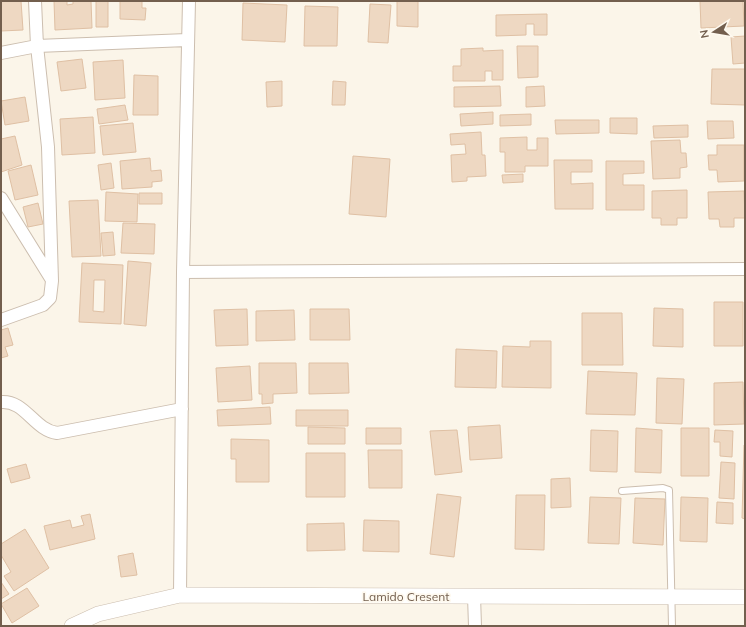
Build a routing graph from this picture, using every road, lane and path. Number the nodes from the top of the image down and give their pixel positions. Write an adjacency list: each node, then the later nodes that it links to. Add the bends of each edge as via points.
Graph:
1 (34, 1): 4 (street)
2 (189, 1): 3 (street)
3 (187, 40): 4 (street); 8 (street)
4 (37, 46): 5 (street); 9 (street, via 48,147)
5 (1, 53)
6 (1, 198): 9 (street)
7 (745, 269): 8 (street)
8 (184, 272): 12 (street)
9 (52, 281): 10 (street, via 50,298 43,305)
10 (1, 320)
11 (1, 402): 12 (street, via 16,404 45,430 57,433)
12 (182, 409): 14 (street)
13 (622, 491): 16 (lane, via 662,488 669,490)
14 (180, 595): 15 (street, Lamido Cresent); 18 (street, Lamido Cresent, via 98,614)
15 (474, 596): 16 (street, Lamido Cresent); 19 (street)
16 (672, 597): 17 (street, Lamido Cresent); 20 (lane)
17 (745, 597)
18 (72, 626)
19 (475, 626)
20 (672, 626)

